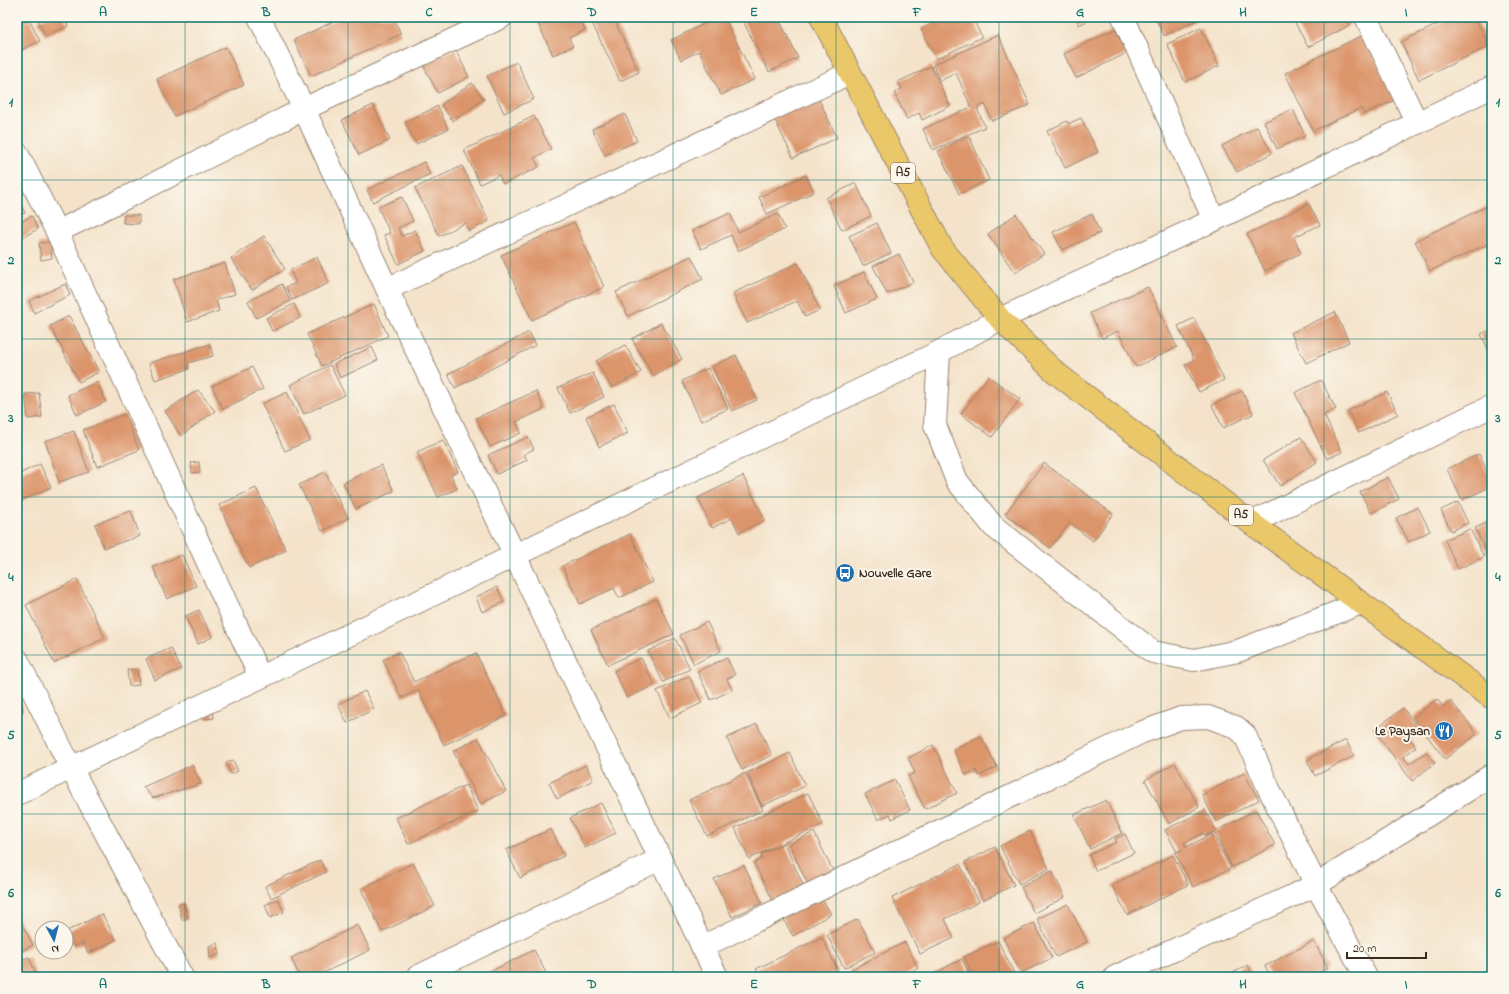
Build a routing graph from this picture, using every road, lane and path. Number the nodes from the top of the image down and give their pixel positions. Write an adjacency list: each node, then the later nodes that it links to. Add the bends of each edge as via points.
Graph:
1 (259, 17): 8 (street)
2 (502, 17): 8 (street)
3 (821, 17): 6 (main road, A5)
4 (1123, 17): 11 (street)
5 (1366, 17): 9 (street)
6 (850, 73): 13 (street); 14 (main road, A5, via 942,248)
7 (1492, 87): 9 (street)
8 (304, 109): 12 (street); 13 (street)
9 (1417, 123): 11 (street)
10 (17, 153): 12 (street)
11 (1214, 220): 14 (street)
12 (57, 232): 21 (street)
13 (387, 289): 18 (street)
14 (1000, 319): 15 (street); 17 (main road, A5, via 1055,372)
15 (939, 352): 18 (street); 19 (street, via 935,426 956,481 993,526 1153,652 1194,660 1238,651)
16 (1492, 406): 17 (street)
17 (1251, 523): 19 (main road, A5)
18 (515, 555): 21 (street); 26 (street)
19 (1360, 603): 22 (main road, A5)
20 (17, 659): 23 (street)
21 (260, 677): 23 (street)
22 (1492, 698)
23 (71, 768): 25 (street); 29 (street)
24 (1492, 775): 27 (street)
25 (17, 794)
26 (660, 860): 28 (street); 30 (street)
27 (1316, 885): 28 (street, via 1245,735 1236,726 1208,717 1181,718 1140,733); 32 (street); 33 (street)
28 (702, 947): 31 (street)
29 (182, 977)
30 (417, 977)
31 (717, 977)
32 (1115, 977)
33 (1366, 977)

